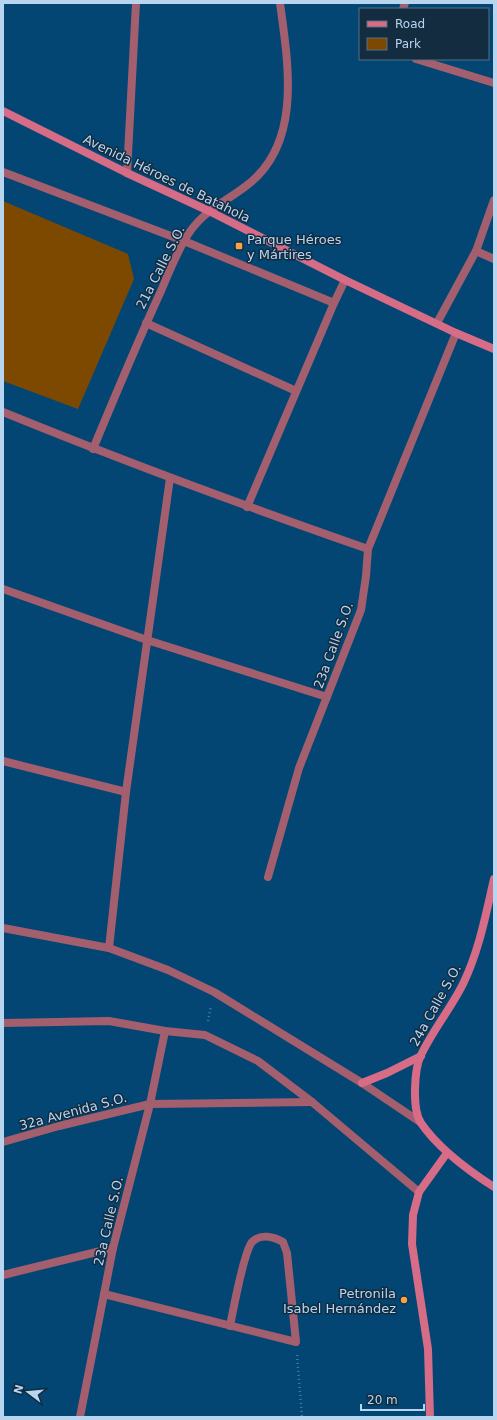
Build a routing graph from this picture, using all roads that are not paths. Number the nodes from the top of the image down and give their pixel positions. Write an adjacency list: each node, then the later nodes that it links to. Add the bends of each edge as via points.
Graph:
1 (136, 3): 7 (street)
2 (280, 3): 9 (street, 21a Calle S.O., via 288,101 282,131 261,173 247,186)
3 (419, 60): 4 (street)
4 (494, 83)
5 (3, 111): 7 (street, Avenida Héroes de Batahola)
6 (3, 172): 10 (street)
7 (127, 173): 9 (street, Avenida Héroes de Batahola)
8 (494, 200): 11 (street)
9 (209, 211): 10 (street, 21a Calle S.O., via 194,226); 13 (street, Avenida Héroes de Batahola)
10 (184, 242): 14 (street); 15 (street, 21a Calle S.O.)
11 (476, 251): 12 (street); 16 (street)
12 (494, 258)
13 (345, 280): 14 (street); 16 (street, Avenida Héroes de Batahola)
14 (334, 303): 19 (street)
15 (146, 323): 19 (street); 21 (street, 21a Calle S.O.)
16 (437, 323): 17 (street, Avenida Héroes de Batahola)
17 (456, 333): 18 (street, Avenida Héroes de Batahola); 24 (street, 23a Calle S.O.)
18 (494, 349)
19 (296, 391): 23 (street)
20 (3, 412): 21 (street)
21 (93, 449): 22 (street)
22 (170, 478): 23 (street); 26 (street)
23 (247, 507): 24 (street)
24 (368, 549): 27 (street, 23a Calle S.O., via 361,610)
25 (3, 589): 26 (street)
26 (147, 640): 27 (street); 29 (street)
27 (327, 696): 30 (street, 23a Calle S.O., via 299,768)
28 (3, 760): 29 (street)
29 (126, 792): 33 (street)
30 (268, 877)
31 (494, 879): 36 (street, 24a Calle S.O., via 474,960 463,985)
32 (3, 928): 33 (street)
33 (109, 948): 37 (street, via 168,970 214,992)
34 (3, 1023): 35 (street, via 108,1022)
35 (164, 1031): 38 (street, via 205,1035 258,1061); 39 (street, 23a Calle S.O.)
36 (420, 1056): 37 (street); 40 (street, 24a Calle S.O., via 415,1079 415,1099)
37 (362, 1084): 40 (street)
38 (312, 1102): 39 (street, 32a Avenida S.O.); 44 (street)
39 (150, 1104): 41 (street, 32a Avenida S.O.); 45 (street, 23a Calle S.O.)
40 (420, 1122): 42 (street)
41 (3, 1142)
42 (448, 1153): 43 (street); 44 (street)
43 (494, 1187)
44 (419, 1192): 50 (street, via 413,1215 412,1244 428,1348)
45 (113, 1248): 46 (street); 47 (street, 23a Calle S.O.)
46 (3, 1275)
47 (104, 1294): 48 (street); 49 (street, 23a Calle S.O.)
48 (230, 1326): 48 (street, via 296,1342 283,1242 274,1237 261,1237 252,1242 246,1254)
49 (80, 1417)
50 (430, 1417)

